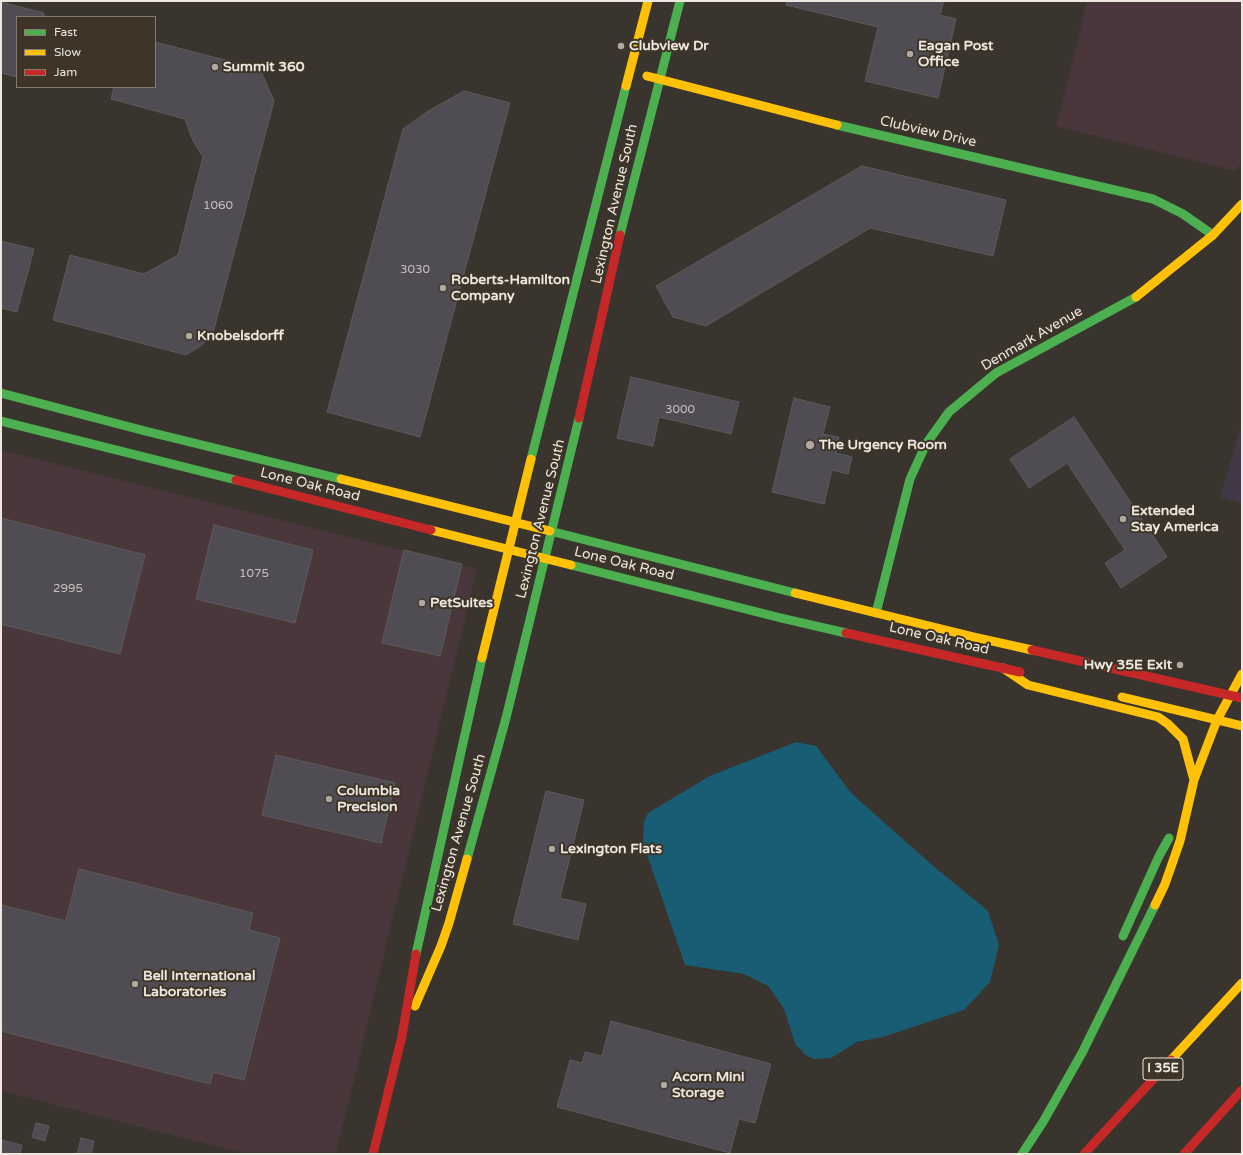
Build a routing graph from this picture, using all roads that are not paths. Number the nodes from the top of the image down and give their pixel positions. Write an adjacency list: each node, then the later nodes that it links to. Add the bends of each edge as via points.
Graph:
1 (648, 1): 3 (main road, Lexington Avenue South)
2 (680, 1): 4 (main road, Lexington Avenue South)
3 (630, 72): 4 (main road, Clubview Drive); 9 (main road, Lexington Avenue South)
4 (660, 79): 6 (main road, Clubview Drive, via 833,124 1153,199 1183,214); 10 (main road, Lexington Avenue South, via 620,236)
5 (1242, 204): 6 (main road, Denmark Avenue)
6 (1213, 235): 13 (main road, Denmark Avenue, via 1139,295 996,374 949,412 926,444 910,479)
7 (1, 393): 9 (main road, Lone Oak Road)
8 (1, 421): 11 (main road, Lone Oak Road)
9 (515, 522): 10 (main road, Lone Oak Road); 11 (main road, Lexington Avenue South)
10 (553, 532): 12 (main road, Lexington Avenue South); 13 (main road, Lone Oak Road)
11 (508, 549): 12 (main road, Lone Oak Road); 26 (main road, Lexington Avenue South, via 418,941)
12 (546, 558): 14 (main road, Lone Oak Road, via 781,618); 26 (main road, Lexington Avenue South, via 506,718 449,923)
13 (876, 613): 17 (main road, Lone Oak Road)
14 (1003, 668): 15 (main road, Lone Oak Road); 22 (main road, via 1028,685 1158,717 1183,739)
15 (1026, 674)
16 (1242, 674): 17 (main road)
17 (1230, 695): 19 (main road, Lone Oak Road); 20 (main road)
18 (1117, 696): 20 (main road)
19 (1242, 698)
20 (1217, 720): 21 (main road); 22 (main road)
21 (1242, 726)
22 (1194, 780): 23 (main road)
23 (1191, 794): 24 (main road, via 1159,856); 29 (main road, via 1180,841 1165,884 1082,1053 1044,1122)
24 (1119, 945)
25 (1242, 983): 30 (main road, I 35E)
26 (402, 1036): 28 (main road, Lexington Avenue South)
27 (1242, 1090): 31 (main road)
28 (373, 1154)
29 (1022, 1154)
30 (1084, 1154)
31 (1184, 1154)

